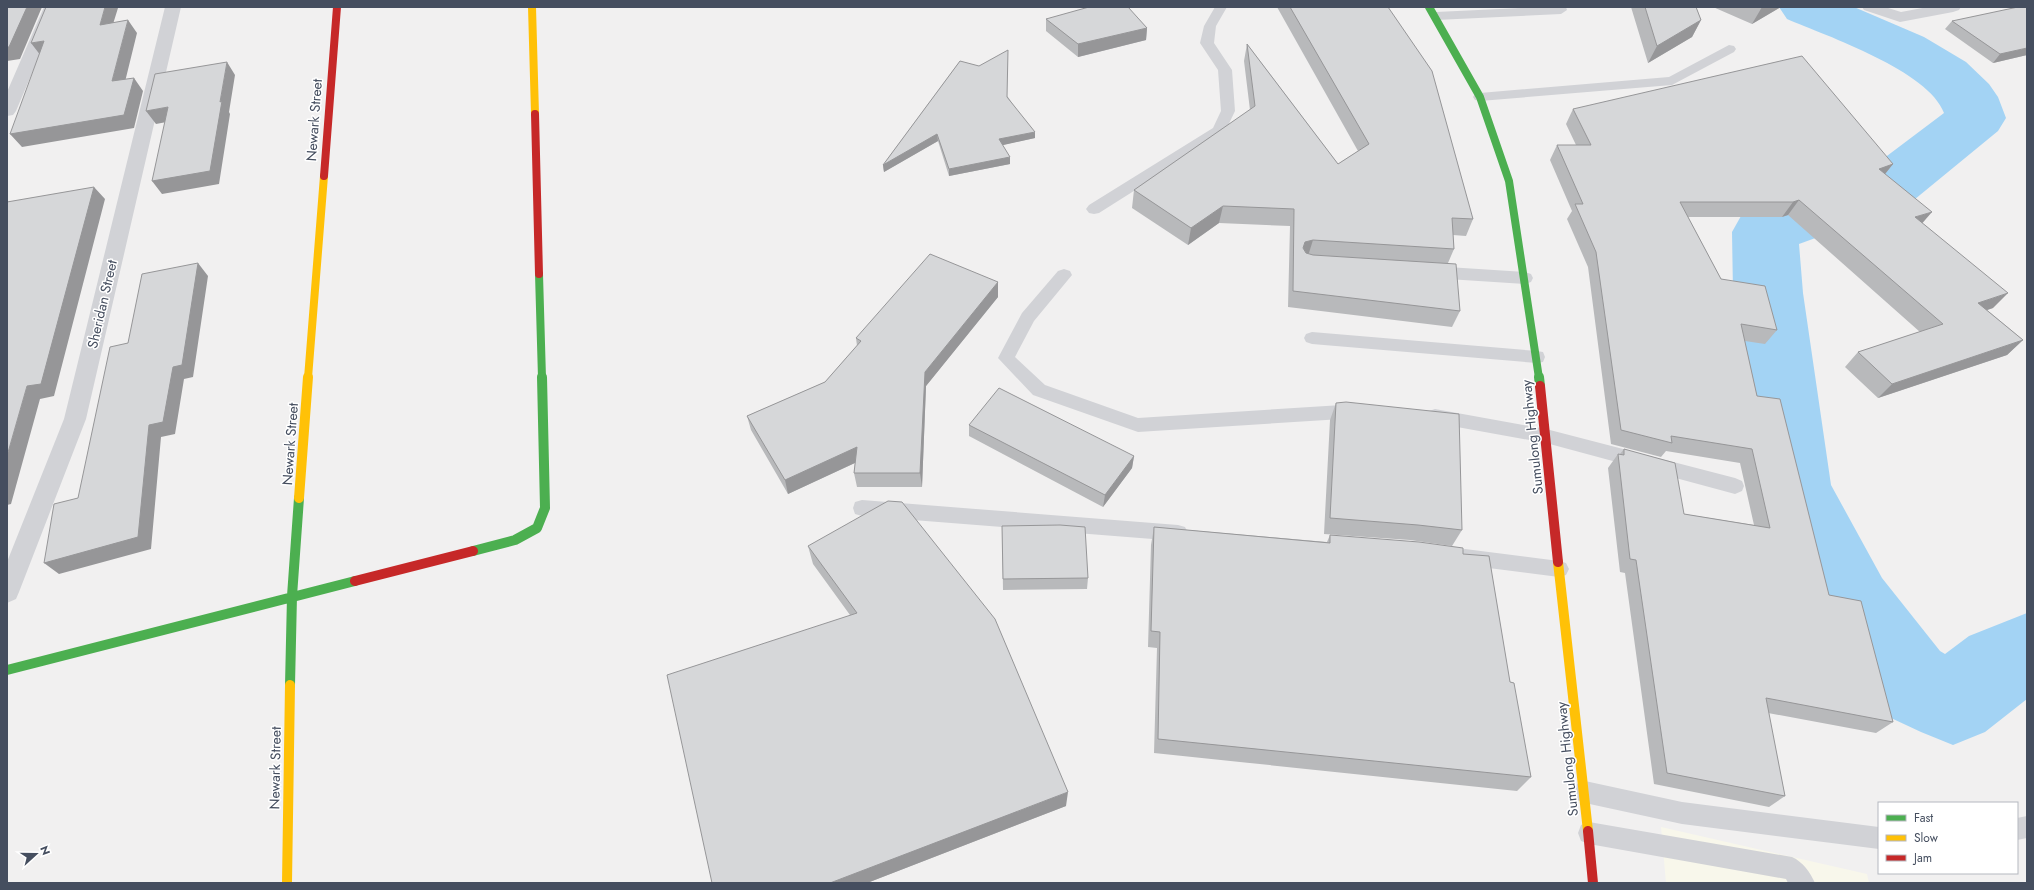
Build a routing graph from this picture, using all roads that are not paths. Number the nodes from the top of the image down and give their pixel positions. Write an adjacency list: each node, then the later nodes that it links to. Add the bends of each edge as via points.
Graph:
1 (52, 7): 12 (street)
2 (172, 7): 27 (street, Sheridan Street, via 75,419)
3 (337, 7): 28 (street, Newark Street)
4 (532, 7): 28 (street, via 545,508 537,528 515,540)
5 (1221, 7): 13 (lane, via 1210,26 1207,43 1225,70 1228,111 1219,131)
6 (1560, 7): 9 (lane, via 1561,10)
7 (1870, 7): 8 (street, via 1900,17)
8 (1953, 7)
9 (1433, 12): 11 (street, Sumulong Highway)
10 (1729, 49): 11 (lane, via 1672,81)
11 (1480, 97): 16 (street, Sumulong Highway, via 1509,181)
12 (7, 111)
13 (1094, 209)
14 (1417, 271): 16 (lane)
15 (1064, 275): 19 (lane, via 1028,317 1006,358 1039,390 1138,425 1348,410)
16 (1525, 278): 18 (street, Sumulong Highway)
17 (1312, 338): 18 (lane)
18 (1537, 357): 21 (street, Sumulong Highway)
19 (1371, 412)
20 (1416, 415): 21 (lane, via 1439,416)
21 (1546, 436): 22 (lane); 26 (street, Sumulong Highway)
22 (1735, 486)
23 (862, 508): 24 (lane)
24 (1194, 534)
25 (1449, 555): 26 (lane)
26 (1559, 569): 30 (street, Sumulong Highway)
27 (7, 592)
28 (292, 596): 29 (street); 33 (street, Newark Street)
29 (7, 670)
30 (1585, 792): 31 (street, Sumulong Highway); 32 (lane, via 1682,813)
31 (1588, 833): 34 (street, Sumulong Highway); 35 (lane, via 1792,869)
32 (1878, 838)
33 (287, 883)
34 (1593, 883)
35 (1803, 883)

